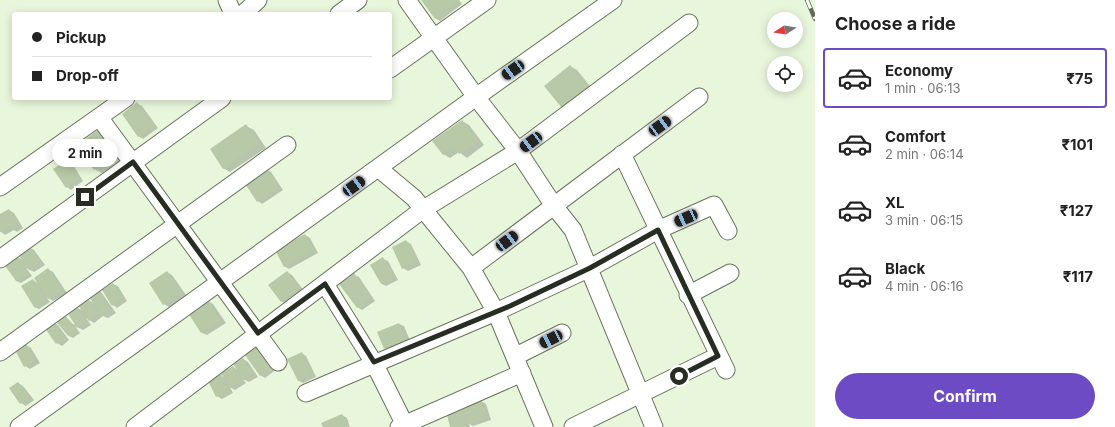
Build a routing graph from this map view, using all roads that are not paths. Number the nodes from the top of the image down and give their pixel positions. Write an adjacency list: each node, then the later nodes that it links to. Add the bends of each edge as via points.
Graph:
1 (227, 0): 7 (street)
2 (258, 0): 8 (street)
3 (358, 0): 9 (street)
4 (407, 0): 11 (street)
5 (487, 0): 11 (street)
6 (613, 0): 13 (street)
7 (232, 12)
8 (245, 12)
9 (342, 12)
10 (689, 23): 19 (street)
11 (435, 37): 12 (street); 13 (street)
12 (392, 68)
13 (476, 97): 19 (street); 22 (street)
14 (699, 97): 20 (street)
15 (123, 100): 17 (street)
16 (219, 100): 21 (street)
17 (99, 117): 21 (street); 23 (street)
18 (287, 145): 26 (street)
19 (518, 151): 24 (street); 25 (street)
20 (622, 154): 24 (street); 27 (street)
21 (133, 162): 26 (street); 29 (street)
22 (378, 168): 25 (street, via 414,198); 33 (street)
23 (0, 187)
24 (554, 206): 30 (street); 31 (street, via 573,230)
25 (422, 210): 30 (street); 34 (street)
26 (177, 223): 33 (street); 39 (street)
27 (658, 230): 28 (street, via 714,205); 31 (street); 35 (street)
28 (728, 231)
29 (0, 259)
30 (471, 268): 36 (street)
31 (590, 268): 36 (street); 45 (street)
32 (730, 273): 35 (street)
33 (220, 283): 37 (street); 47 (street)
34 (325, 284): 37 (street); 42 (street)
35 (688, 295): 45 (street, via 722,363)
36 (496, 312): 40 (street); 42 (street)
37 (258, 333): 41 (street); 48 (street)
38 (562, 333): 40 (street)
39 (0, 352)
40 (516, 356): 43 (street)
41 (278, 362)
42 (374, 362): 44 (street); 46 (street)
43 (522, 374): 46 (street); 49 (street)
44 (306, 392)
45 (640, 395): 50 (street); 51 (street)
46 (403, 426)
47 (19, 427)
48 (136, 427)
49 (544, 427)
50 (573, 427)
51 (654, 427)

